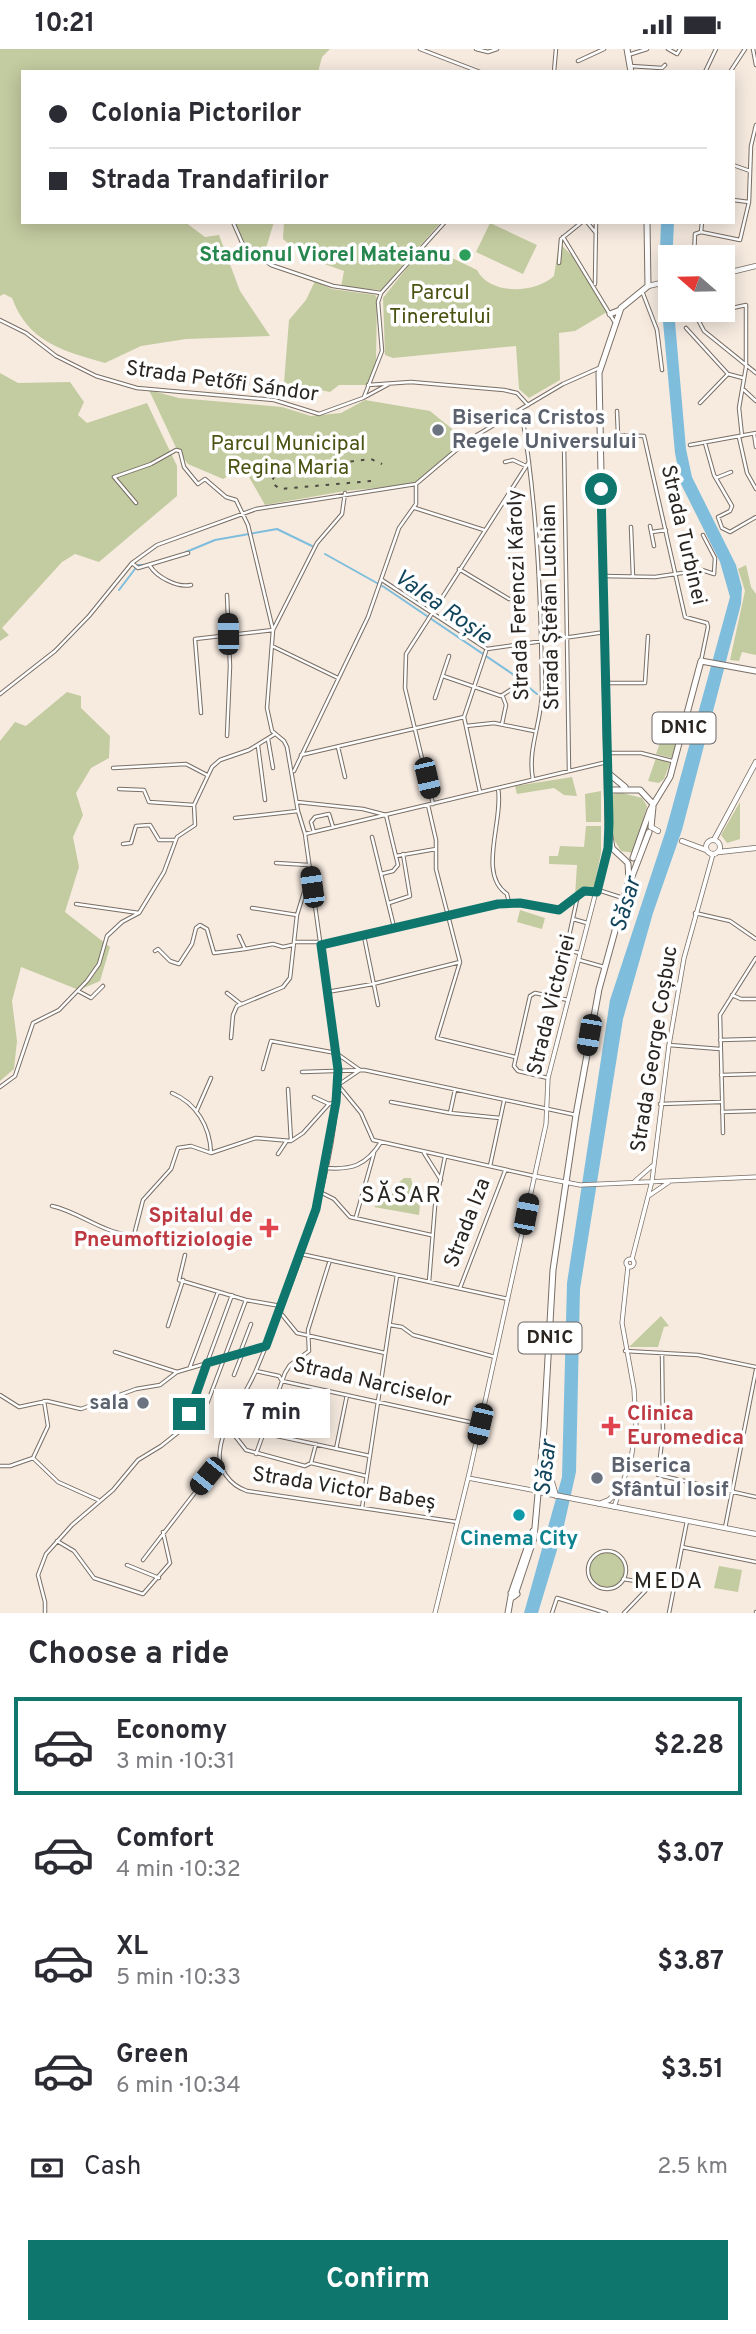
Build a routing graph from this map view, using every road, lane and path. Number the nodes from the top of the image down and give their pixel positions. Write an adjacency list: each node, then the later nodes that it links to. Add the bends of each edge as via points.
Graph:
1 (420, 49): 17 (street)
2 (476, 49): 3 (street, via 485,53)
3 (497, 49)
4 (556, 49): 18 (street)
5 (604, 49): 13 (street)
6 (647, 49): 12 (street)
7 (667, 49): 8 (street, via 677,54)
8 (680, 49)
9 (716, 49): 19 (street)
10 (745, 49): 20 (street)
11 (753, 49): 15 (street)
12 (627, 52): 16 (main road)
13 (578, 61)
14 (665, 65): 16 (street)
15 (756, 65)
16 (630, 69)
17 (475, 70)
18 (554, 70)
19 (706, 70)
20 (731, 70)
21 (756, 125): 22 (street)
22 (751, 161): 23 (street); 25 (street)
23 (756, 162)
24 (735, 166): 25 (street)
25 (750, 171): 27 (street)
26 (735, 200): 27 (street)
27 (748, 202): 35 (street, via 740,240)
28 (234, 224): 46 (street, via 244,247 271,265 333,286)
29 (443, 224): 46 (street)
30 (579, 224): 37 (street)
31 (589, 224): 36 (street)
32 (596, 224): 36 (street)
33 (647, 224): 43 (main road)
34 (702, 224): 35 (street)
35 (701, 232): 38 (street, via 694,236)
36 (596, 233): 44 (street)
37 (563, 237): 39 (street); 44 (street)
38 (694, 245)
39 (559, 263)
40 (756, 266): 41 (main road)
41 (735, 271)
42 (658, 284): 43 (main road)
43 (652, 285): 45 (main road, Strada Victoriei)
44 (595, 288): 49 (street)
45 (642, 291): 48 (main road, Strada Victoriei); 56 (street, via 657,330)
46 (381, 293): 61 (street, via 382,351)
47 (735, 307): 55 (street, via 746,305)
48 (620, 310): 49 (main road); 52 (main road, Strada Victoriei)
49 (610, 314): 52 (street)
50 (0, 320): 63 (street, Strada Petőfi Sándor, via 56,356 125,386 274,400 319,414)
51 (699, 322): 55 (street)
52 (615, 323): 54 (main road, Strada Victoriei)
53 (687, 328): 58 (street)
54 (600, 367): 66 (street); 72 (main road, Strada Victoriei)
55 (747, 367): 57 (street); 59 (street)
56 (662, 370)
57 (756, 373)
58 (728, 374): 59 (street); 65 (street)
59 (743, 378): 62 (street)
60 (389, 384): 61 (street); 63 (street, Strada Petőfi Sándor); 66 (street, Strada Petőfi Sándor, via 504,390 517,393)
61 (368, 385): 63 (street)
62 (744, 390): 64 (street); 71 (street)
63 (363, 398)
64 (756, 401)
65 (700, 403)
66 (528, 405): 67 (street)
67 (521, 409): 75 (street, Strada Ferenczi Károly); 83 (street, via 465,443)
68 (617, 411): 70 (street)
69 (755, 433): 71 (street); 77 (street)
70 (618, 435): 72 (street); 93 (street, Strada Turbinei, via 642,434)
71 (740, 436): 74 (street); 84 (street, via 747,473)
72 (600, 440): 73 (street); 102 (main road, Strada Victoriei)
73 (564, 442): 75 (street); 113 (street, Strada Ștefan Luchian)
74 (705, 443): 76 (street); 82 (street)
75 (527, 444): 79 (street, Strada Ferenczi Károly)
76 (691, 445)
77 (756, 447)
78 (505, 462): 80 (street)
79 (529, 462): 80 (street); 114 (street, Strada Ferenczi Károly)
80 (526, 466): 92 (street)
81 (731, 472): 82 (street)
82 (716, 478): 89 (street, via 732,506 718,517 724,531)
83 (416, 484): 85 (street); 87 (street)
84 (756, 489)
85 (345, 493): 88 (street); 109 (street, via 342,514 314,547)
86 (136, 503): 88 (street, via 114,477 177,450 198,484 205,479 236,500)
87 (415, 508): 92 (street); 104 (street, via 399,527)
88 (243, 513): 98 (street, via 170,538); 109 (street)
89 (756, 517)
90 (650, 526): 94 (street)
91 (632, 527): 103 (street)
92 (484, 530): 100 (street)
93 (666, 530): 94 (street); 101 (street, Strada Turbinei)
94 (651, 532): 96 (street)
95 (703, 535): 101 (street, via 715,558 714,574 702,569)
96 (654, 546)
97 (188, 553): 99 (street)
98 (131, 563): 99 (street, via 136,568); 125 (street, via 62,645)
99 (150, 566): 105 (street, via 158,576)
100 (459, 569): 107 (street); 108 (street)
101 (676, 574): 103 (street); 118 (street, Strada Turbinei / DN1C, via 685,617 707,623)
102 (604, 576): 103 (street); 110 (main road, Strada Victoriei)
103 (633, 577)
104 (380, 583): 108 (street); 121 (street)
105 (191, 585)
106 (227, 595): 111 (street)
107 (509, 599)
108 (429, 615): 116 (street); 132 (street, via 405,659 405,688)
109 (273, 630): 111 (street); 115 (street)
110 (605, 632): 113 (street); 123 (main road, Strada Victoriei)
111 (228, 634): 128 (street, via 195,639); 135 (street)
112 (648, 636): 123 (street, via 645,683)
113 (567, 638): 114 (street); 146 (street, Strada Ștefan Luchian)
114 (541, 642): 116 (street); 133 (street, Strada Ferenczi Károly, via 542,697)
115 (272, 646): 121 (street); 134 (street, via 267,708)
116 (487, 649): 124 (street)
117 (449, 656): 120 (street)
118 (701, 661): 119 (main road); 142 (main road, DN1C)
119 (756, 671)
120 (443, 676): 124 (street); 127 (street)
121 (338, 678): 140 (street)
122 (521, 683): 126 (street)
123 (606, 683): 139 (main road, Strada Victoriei)
124 (474, 686): 126 (street); 129 (street)
125 (0, 694)
126 (501, 696): 130 (street, via 506,705)
127 (435, 698)
128 (201, 713)
129 (464, 717): 131 (street); 132 (street)
130 (502, 724): 131 (street); 133 (street)
131 (466, 726): 157 (street)
132 (416, 728): 138 (street); 161 (street)
133 (534, 731): 151 (street, Strada Ferenczi Károly)
134 (275, 734): 136 (street); 147 (street, via 285,741)
135 (227, 736)
136 (268, 739): 137 (street); 145 (street)
137 (258, 746): 149 (street, via 220,760); 159 (street)
138 (338, 747): 140 (street); 150 (street)
139 (607, 753): 141 (main road, Strada Victoriei); 142 (street, via 641,753)
140 (301, 755): 147 (street)
141 (607, 762): 146 (street); 148 (main road, Strada Victoriei)
142 (675, 762): 158 (main road, DN1C)
143 (756, 762): 176 (main road)
144 (113, 768): 149 (street, via 186,764)
145 (273, 768)
146 (569, 771): 151 (street)
147 (293, 772): 160 (street)
148 (608, 773): 153 (main road); 155 (main road, Strada Victoriei)
149 (207, 775): 163 (street)
150 (345, 777)
151 (533, 780): 152 (street)
152 (498, 788): 157 (street); 201 (street, via 501,809 493,875)
153 (627, 788): 155 (main road); 156 (main road)
154 (118, 789): 163 (street, via 144,790 149,802)
155 (608, 790): 168 (main road, Strada Victoriei)
156 (640, 790): 158 (main road); 162 (main road)
157 (480, 792): 161 (street)
158 (661, 792): 162 (main road, DN1C)
159 (265, 800)
160 (297, 802): 165 (street); 166 (street)
161 (433, 804): 164 (street)
162 (653, 804): 170 (main road, DN1C)
163 (194, 805): 175 (street, via 194,827)
164 (428, 805): 166 (street); 182 (street)
165 (298, 811): 167 (street); 172 (street)
166 (386, 815): 169 (street); 188 (street)
167 (235, 818)
168 (609, 822): 174 (main road, Strada Victoriei); 190 (main road, Strada Victoriei, via 615,848)
169 (334, 827): 171 (street); 171 (street, via 329,814 315,817 311,822)
170 (651, 829): 190 (main road, DN1C); 195 (main road, DN1C)
171 (314, 832): 172 (street)
172 (305, 834): 192 (street)
173 (372, 837): 194 (street)
174 (609, 839): 185 (main road, Strada Victoriei); 189 (street, Strada Victoriei)
175 (175, 840): 179 (street, via 156,838 150,825 136,826 131,843); 204 (street, via 164,872)
176 (711, 840): 178 (main road); 180 (main road); 183 (main road)
177 (682, 841): 180 (main road)
178 (719, 843): 184 (main road); 186 (main road)
179 (123, 844)
180 (693, 845): 183 (main road)
181 (756, 848): 184 (main road)
182 (436, 849): 187 (street); 206 (street)
183 (706, 850): 186 (main road)
184 (730, 850): 186 (main road)
185 (615, 852): 189 (street); 190 (main road, Strada Victoriei)
186 (715, 853): 205 (street, Strada George Coșbuc)
187 (403, 854): 188 (street); 200 (street, via 410,896)
188 (396, 856): 194 (street, via 395,870)
189 (606, 857): 197 (street, Strada Victoriei)
190 (630, 861): 195 (main road); 196 (main road, DN1C)
191 (276, 863): 192 (street)
192 (309, 865): 193 (street)
193 (310, 873): 207 (street); 215 (street)
194 (382, 874): 200 (street)
195 (632, 877): 196 (main road, DN1C)
196 (628, 885): 199 (main road, DN1C)
197 (598, 891): 198 (street); 199 (street); 209 (street, Strada Victoriei)
198 (578, 895): 201 (street, via 559,910); 208 (street)
199 (623, 898): 222 (main road, DN1C)
200 (388, 903): 210 (street)
201 (509, 903): 206 (street)
202 (76, 904): 204 (street)
203 (252, 908): 207 (street)
204 (139, 913): 225 (street, via 109,934 97,969)
205 (695, 913): 213 (street, via 730,922); 236 (street, Strada George Coșbuc)
206 (449, 914): 210 (street); 221 (street)
207 (297, 915): 214 (street)
208 (573, 919): 209 (street); 218 (street, via 566,950)
209 (589, 924): 218 (street, Strada Victoriei)
210 (394, 927): 211 (street)
211 (364, 935): 215 (street); 223 (street)
212 (239, 936): 216 (street)
213 (756, 939)
214 (293, 943): 215 (street); 216 (street); 231 (street, via 287,983)
215 (320, 944): 226 (street)
216 (245, 949): 217 (street, via 214,953 206,929 200,925 179,964)
217 (155, 951)
218 (581, 954): 220 (street, Strada Victoriei)
219 (756, 958): 228 (street)
220 (579, 960): 222 (street); 230 (street, Strada Victoriei)
221 (460, 962): 223 (street); 239 (street, via 439,1029 440,1041)
222 (604, 967): 265 (main road, DN1C)
223 (373, 984): 226 (street); 232 (street)
224 (103, 986): 225 (street, via 91,998)
225 (78, 991): 249 (street, via 59,1010 33,1023 15,1076)
226 (327, 992): 238 (street)
227 (227, 993): 231 (street)
228 (731, 994): 229 (street); 235 (street, via 721,1011)
229 (756, 999)
230 (568, 1000): 239 (street, via 535,993 530,996); 246 (street, Strada Victoriei)
231 (242, 1004): 233 (street, via 233,1015)
232 (378, 1005)
233 (231, 1038)
234 (756, 1039): 235 (street)
235 (720, 1040): 237 (street)
236 (669, 1045): 237 (street); 259 (street, Strada George Coșbuc)
237 (720, 1049): 245 (street)
238 (336, 1053): 240 (street, via 274,1040); 241 (street); 242 (street)
239 (516, 1058): 246 (street, via 518,1071)
240 (263, 1069)
241 (338, 1070): 242 (street); 243 (street); 248 (street)
242 (360, 1070): 248 (street); 251 (street)
243 (302, 1072)
244 (756, 1074): 245 (street)
245 (721, 1075): 257 (street)
246 (548, 1078): 260 (street, Strada Victoriei)
247 (211, 1079): 261 (street)
248 (338, 1085): 255 (street); 269 (street, via 361,1113 370,1138)
249 (0, 1087)
250 (288, 1089): 268 (street)
251 (455, 1090): 254 (street); 264 (street)
252 (172, 1093): 261 (street)
253 (314, 1097): 258 (street)
254 (504, 1100): 260 (street); 266 (street)
255 (336, 1102): 258 (street); 277 (street)
256 (391, 1102): 264 (street)
257 (721, 1102): 259 (street); 263 (street)
258 (329, 1104): 268 (street, via 303,1133)
259 (660, 1104): 275 (street, Strada George Coșbuc)
260 (548, 1109): 265 (street); 279 (street, Strada Victoriei)
261 (197, 1110): 271 (street, via 210,1138)
262 (756, 1111): 263 (street)
263 (722, 1112): 267 (street)
264 (450, 1113): 266 (street)
265 (576, 1115): 284 (main road, DN1C)
266 (500, 1118): 276 (street)
267 (723, 1133)
268 (288, 1141): 271 (street, via 256,1138); 273 (street)
269 (381, 1142): 270 (street); 272 (street)
270 (423, 1151): 274 (street); 281 (street)
271 (211, 1153): 288 (street, via 191,1146 176,1151 171,1169 143,1200 134,1235)
272 (374, 1153): 277 (street, via 347,1171); 289 (street)
273 (278, 1154)
274 (445, 1157): 276 (street); 281 (street)
275 (653, 1164): 282 (street, Strada George Coșbuc); 285 (street)
276 (490, 1167): 278 (street)
277 (325, 1168): 286 (street)
278 (505, 1170): 279 (street); 297 (street, Strada Iza)
279 (534, 1176): 284 (street); 300 (street, Strada Victoriei)
280 (756, 1177): 283 (street)
281 (440, 1180): 290 (street)
282 (652, 1181): 283 (street); 285 (street); 287 (street, Strada George Coșbuc)
283 (670, 1181): 287 (street)
284 (566, 1182): 285 (street); 339 (main road, DN1C, via 553,1269)
285 (634, 1182)
286 (320, 1192): 289 (street); 291 (street)
287 (649, 1197): 309 (street, Strada George Coșbuc, via 631,1259 634,1263 626,1276)
288 (52, 1206)
289 (356, 1218): 290 (street)
290 (432, 1235): 296 (street)
291 (301, 1254): 293 (street); 302 (street)
292 (185, 1255): 295 (street)
293 (330, 1260): 294 (street); 307 (street)
294 (397, 1275): 296 (street); 305 (street)
295 (181, 1280): 298 (street); 306 (street)
296 (429, 1282): 297 (street)
297 (460, 1288): 300 (street)
298 (218, 1292): 299 (street); 317 (street)
299 (232, 1295): 301 (street); 316 (street)
300 (508, 1299): 314 (street, Strada Victoriei)
301 (246, 1300): 302 (street); 315 (street)
302 (281, 1306): 303 (street)
303 (279, 1311): 307 (street, via 294,1332); 308 (street)
304 (251, 1324): 311 (street)
305 (390, 1325): 312 (street); 314 (street)
306 (168, 1326)
307 (307, 1336): 312 (street); 322 (street, via 309,1351 290,1365)
308 (266, 1346): 311 (street); 320 (street)
309 (625, 1351): 313 (street); 342 (street, Strada George Coșbuc, via 636,1419)
310 (115, 1352): 319 (street)
311 (242, 1353): 315 (street); 321 (street)
312 (385, 1353): 326 (street)
313 (662, 1353): 318 (street, via 698,1355); 344 (street, via 663,1450 658,1472 662,1478)
314 (495, 1357): 328 (street, Strada Victoriei)
315 (224, 1358): 316 (street); 327 (street, via 204,1412)
316 (207, 1363): 317 (street); 327 (street, via 189,1412)
317 (190, 1368): 319 (street)
318 (756, 1368): 344 (street)
319 (177, 1371): 325 (street, via 160,1385 81,1409)
320 (256, 1371): 322 (street, Strada Narciselor); 329 (street)
321 (234, 1375)
322 (282, 1381): 324 (street, Strada Narciselor); 330 (street)
323 (0, 1395): 325 (street, via 19,1407)
324 (347, 1395): 326 (street, Strada Narciselor); 332 (street)
325 (44, 1401): 335 (street, via 48,1426)
326 (378, 1402): 328 (street, Strada Narciselor); 334 (street)
327 (195, 1417): 347 (street, via 138,1460 113,1490)
328 (480, 1424): 341 (street, Strada Victoriei)
329 (228, 1427): 333 (street, via 242,1447); 337 (street, via 220,1447)
330 (263, 1433): 331 (street); 333 (street)
331 (316, 1444): 332 (street); 336 (street)
332 (336, 1448): 334 (street)
333 (256, 1454): 336 (street, via 305,1466)
334 (370, 1456): 340 (street)
335 (33, 1458): 338 (street); 347 (street, via 58,1482)
336 (311, 1463): 340 (street)
337 (221, 1464): 350 (street, Strada Victor Babeș, via 228,1479 242,1489); 354 (street)
338 (0, 1466)
339 (540, 1474): 343 (main road, DN1C); 345 (main road, via 552,1482)
340 (367, 1476): 350 (street)
341 (468, 1478): 343 (street); 352 (street, Strada Victoriei)
342 (621, 1488): 348 (main road); 349 (street, Strada George Coșbuc)
343 (539, 1492): 345 (main road); 365 (main road, DN1C, via 534,1538)
344 (732, 1492): 346 (street); 353 (street)
345 (556, 1496): 348 (main road)
346 (756, 1497)
347 (98, 1500): 356 (street)
348 (599, 1504): 349 (main road)
349 (614, 1507): 351 (main road)
350 (362, 1508): 352 (street, Strada Victor Babeș)
351 (687, 1521): 353 (main road); 357 (street)
352 (457, 1522): 367 (street, Strada Victoriei)
353 (725, 1528): 355 (main road)
354 (163, 1532): 358 (street); 361 (street, via 170,1563)
355 (756, 1534)
356 (57, 1541): 361 (street, via 74,1551 94,1578 143,1594); 366 (street, via 39,1570)
357 (682, 1547): 359 (street); 364 (street)
358 (143, 1560)
359 (756, 1562)
360 (127, 1565): 361 (street)
361 (159, 1578)
362 (623, 1579): 362 (street, via 625,1566 617,1554 602,1552 590,1561 589,1576 600,1587 612,1588); 363 (street)
363 (651, 1584): 364 (street); 370 (street)
364 (674, 1587): 371 (street)
365 (508, 1611)
366 (44, 1613)
367 (435, 1613)
368 (552, 1613): 369 (street, via 556,1598)
369 (606, 1613)
370 (624, 1613)
371 (669, 1613)

